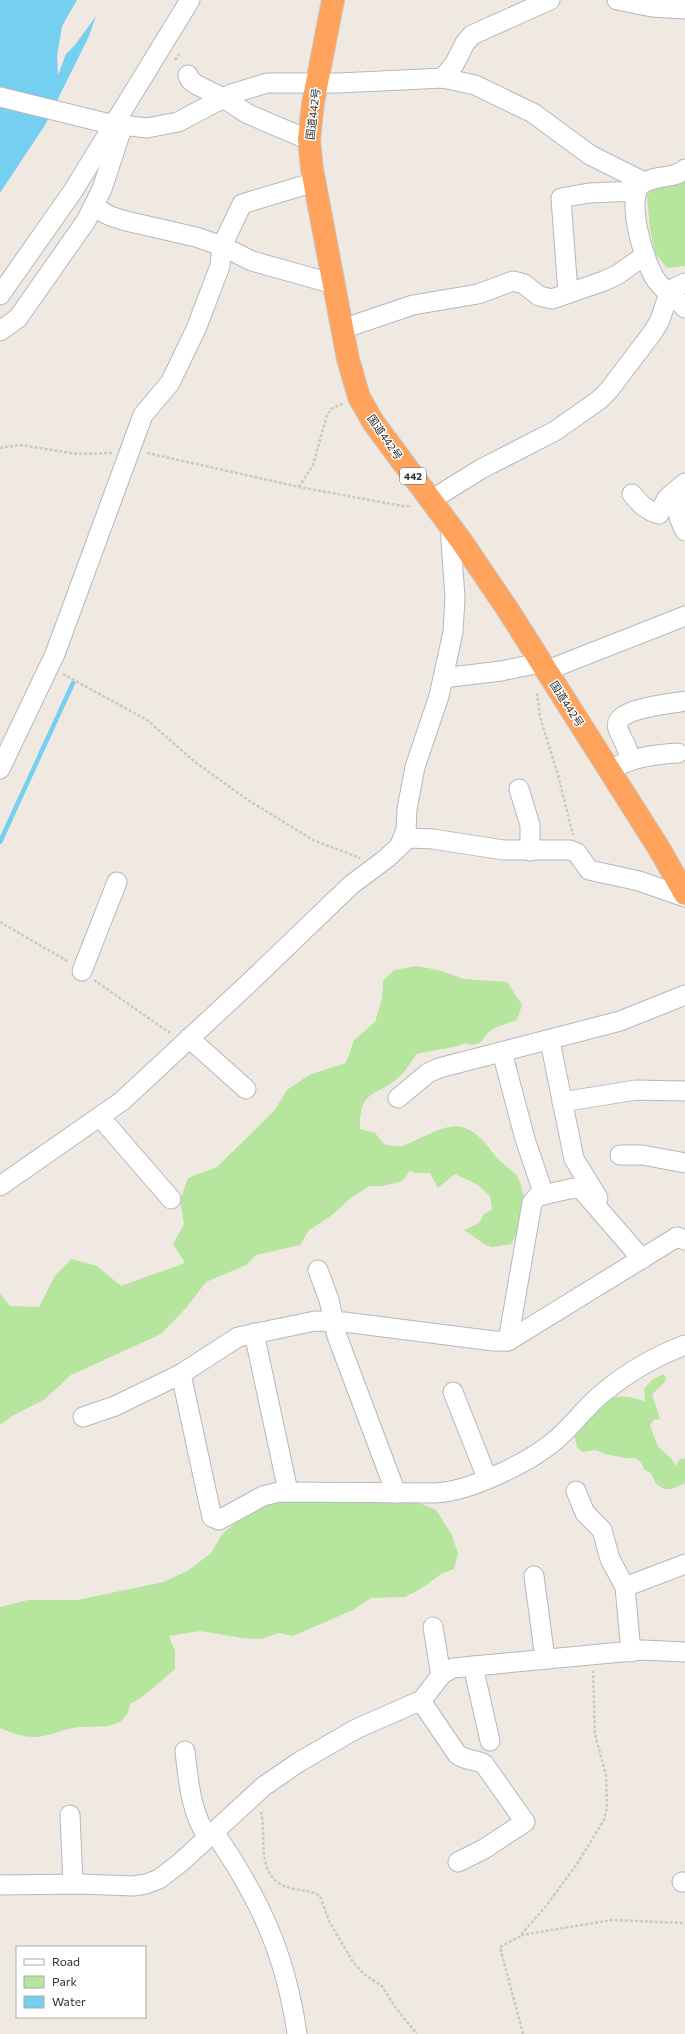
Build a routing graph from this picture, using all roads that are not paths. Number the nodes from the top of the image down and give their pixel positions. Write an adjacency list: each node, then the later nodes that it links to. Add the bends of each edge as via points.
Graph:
1 (190, 0): 11 (street)
2 (334, 0): 8 (highway, 国道442号 / 442)
3 (550, 0): 7 (street, via 472,35)
4 (617, 0): 5 (street, via 652,7)
5 (685, 9)
6 (188, 74): 10 (street, via 190,80 197,85)
7 (443, 78): 8 (street); 15 (street, via 475,85 539,116 590,155)
8 (317, 82): 10 (street, via 267,83); 12 (highway, 国道442号 / 442)
9 (0, 97): 11 (street)
10 (223, 98): 11 (street, via 189,117 168,125 147,128); 12 (street, via 255,117)
11 (115, 124): 16 (street, via 102,189); 23 (street, via 73,191)
12 (309, 140): 14 (highway, 国道442号 / 442)
13 (685, 169): 15 (street)
14 (315, 182): 17 (street, via 242,204); 20 (highway, 国道442号 / 442)
15 (640, 187): 18 (street, via 638,233); 21 (street, via 561,198)
16 (94, 206): 17 (street, via 110,216 126,221 196,237); 26 (street, via 18,318)
17 (222, 246): 20 (street, via 252,261); 39 (street, via 220,266 196,329 170,383 143,415 49,666)
18 (644, 256): 21 (street, via 618,275); 22 (street, via 657,281)
19 (685, 283): 22 (street)
20 (334, 284): 25 (highway, 国道442号 / 442)
21 (568, 293): 25 (street, via 545,298 520,282 513,281 478,294 413,305)
22 (669, 293): 24 (street); 30 (street, via 653,332 609,390 596,402 555,431 481,469)
23 (0, 295)
24 (685, 308)
25 (342, 329): 30 (highway, 国道442号 / 442, via 359,397 373,422)
26 (0, 331)
27 (685, 483): 28 (street, via 667,498 659,514 641,505)
28 (632, 494)
29 (685, 494): 32 (street, via 678,502 677,509)
30 (431, 500): 31 (highway, 国道442号 / 442)
31 (450, 525): 34 (highway, 国道442号 / 442); 35 (street, via 455,614 454,632)
32 (685, 531)
33 (685, 616): 34 (street)
34 (539, 666): 35 (street); 40 (highway, 国道442号 / 442)
35 (443, 678): 42 (street, via 415,768 407,809 406,830)
36 (685, 701): 38 (street, via 640,709 621,717 617,722 618,728 629,753)
37 (678, 753): 38 (street)
38 (629, 761): 40 (street)
39 (0, 769)
40 (610, 771): 45 (highway, 国道442号 / 442, via 660,850)
41 (519, 789): 43 (street, via 530,825)
42 (400, 845): 43 (street, via 411,838 423,838 503,850); 48 (street, via 351,885)
43 (530, 851): 45 (street, via 573,851 588,870 639,881)
44 (117, 882): 46 (street)
45 (685, 896)
46 (82, 971)
47 (685, 995): 49 (street, via 620,1021)
48 (188, 1038): 51 (street); 55 (street, via 122,1101)
49 (550, 1040): 50 (street); 54 (street)
50 (502, 1052): 53 (street, via 439,1068 428,1073); 59 (street, via 524,1139)
51 (246, 1089)
52 (685, 1091): 54 (street, via 636,1090)
53 (398, 1098)
54 (562, 1102): 61 (street, via 574,1159 599,1201)
55 (100, 1117): 58 (street); 60 (street)
56 (620, 1154): 57 (street, via 642,1155)
57 (685, 1163)
58 (0, 1186)
59 (544, 1195): 61 (street, via 578,1188); 67 (street, via 538,1196 532,1203)
60 (171, 1199)
61 (599, 1208): 63 (street)
62 (685, 1240): 63 (street, via 677,1238)
63 (642, 1259): 67 (street)
64 (318, 1270): 65 (street)
65 (334, 1321): 66 (street); 67 (street); 75 (street)
66 (254, 1333): 69 (street, via 229,1342); 73 (street)
67 (508, 1341)
68 (685, 1345): 72 (street, via 646,1363 613,1384 561,1436 540,1453)
69 (181, 1374): 71 (street, via 115,1406); 73 (street, via 212,1517 219,1520 263,1496)
70 (453, 1392): 72 (street)
71 (83, 1417)
72 (487, 1478): 75 (street, via 447,1492)
73 (288, 1491): 75 (street)
74 (576, 1491): 78 (street, via 586,1513 602,1530 610,1559)
75 (396, 1492)
76 (685, 1564): 78 (street)
77 (534, 1576): 82 (street)
78 (625, 1588): 80 (street)
79 (433, 1627): 84 (street)
80 (631, 1652): 81 (street); 82 (street)
81 (685, 1652)
82 (545, 1659): 83 (street)
83 (473, 1666): 84 (street, via 446,1670); 86 (street)
84 (441, 1676): 85 (street)
85 (421, 1701): 89 (street, via 370,1722 314,1753 254,1795); 90 (street, via 457,1754 463,1760 484,1764 525,1822 484,1849)
86 (490, 1741)
87 (185, 1751): 89 (street, via 201,1828)
88 (70, 1815): 91 (street)
89 (211, 1834): 91 (street, via 168,1873 146,1884 121,1887); 93 (street, via 243,1877 270,1929 288,1980)
90 (458, 1862)
91 (73, 1884): 92 (street)
92 (0, 1885)
93 (297, 2034)

